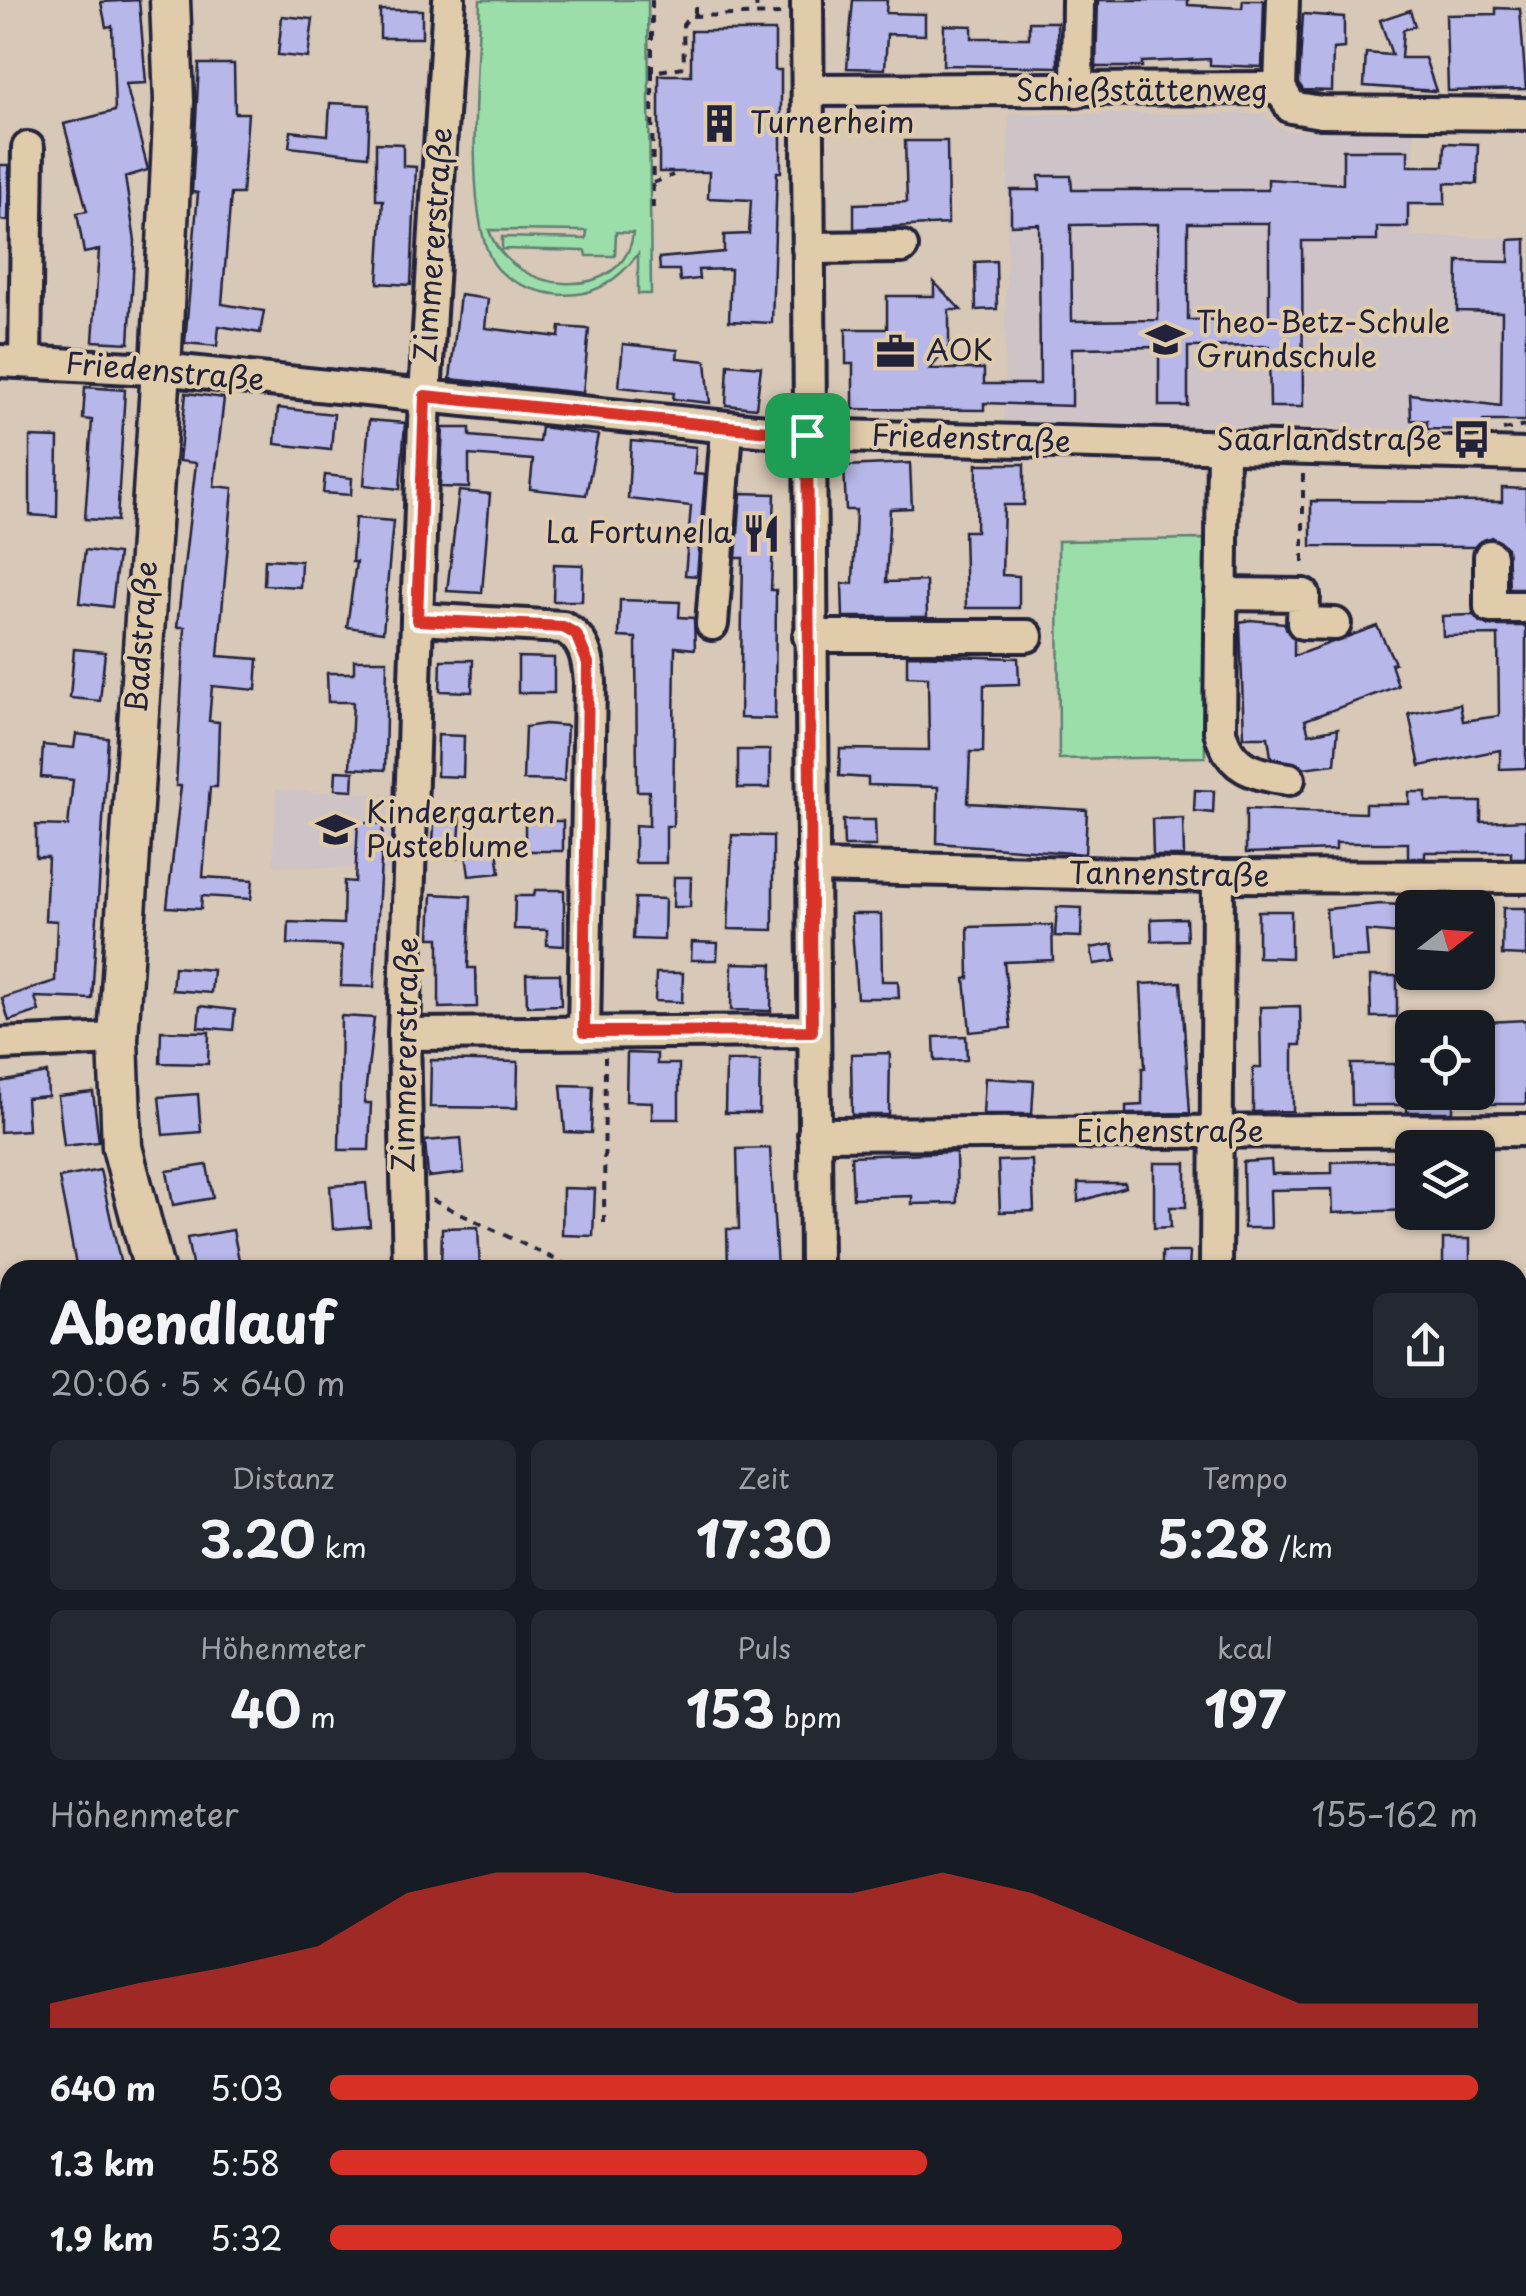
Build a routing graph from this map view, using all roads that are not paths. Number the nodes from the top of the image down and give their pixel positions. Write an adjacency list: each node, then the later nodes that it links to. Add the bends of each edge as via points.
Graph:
1 (170, 0): 14 (main road, Badstraße, via 174,101)
2 (449, 0): 15 (street, Zimmererstraße)
3 (1078, 0): 8 (street)
4 (1283, 0): 6 (street)
5 (798, 7): 7 (street)
6 (1280, 88): 8 (street, Schießstättenweg); 9 (street, Schießstättenweg, via 1291,106 1308,112)
7 (808, 90): 8 (street, Schießstättenweg); 11 (street)
8 (1077, 91)
9 (1526, 114)
10 (28, 148): 13 (street)
11 (808, 248): 12 (street); 17 (street)
12 (902, 248)
13 (13, 361): 14 (street, Friedenstraße)
14 (161, 369): 15 (street, Friedenstraße); 35 (main road, Badstraße)
15 (425, 396): 16 (street, Friedenstraße); 23 (street, Zimmererstraße)
16 (726, 430): 17 (street, Friedenstraße); 24 (street)
17 (807, 435): 18 (street, Friedenstraße); 26 (street)
18 (1223, 447): 19 (street, Friedenstraße); 21 (street)
19 (1526, 454)
20 (1490, 556): 22 (street, via 1490,607)
21 (1221, 594): 25 (street, via 1304,595 1303,623); 28 (street, via 1224,746 1243,768)
22 (1526, 608)
23 (417, 620): 33 (street, via 563,627 584,647); 34 (street, Zimmererstraße)
24 (712, 624)
25 (1335, 624)
26 (810, 636): 27 (street); 29 (street)
27 (1028, 636)
28 (1289, 779)
29 (812, 867): 30 (street, Tannenstraße); 32 (street)
30 (1218, 876): 31 (street, Tannenstraße); 38 (street)
31 (1526, 876)
32 (812, 1031): 33 (street); 39 (street)
33 (595, 1032): 34 (street)
34 (404, 1034): 41 (street, Zimmererstraße)
35 (118, 1039): 36 (street); 40 (main road, Badstraße, via 122,1147)
36 (0, 1044)
37 (1526, 1130): 38 (street, Eichenstraße)
38 (1218, 1132): 39 (street, Eichenstraße); 43 (street)
39 (814, 1134): 42 (street)
40 (151, 1260)
41 (408, 1260)
42 (816, 1260)
43 (1216, 1260)

